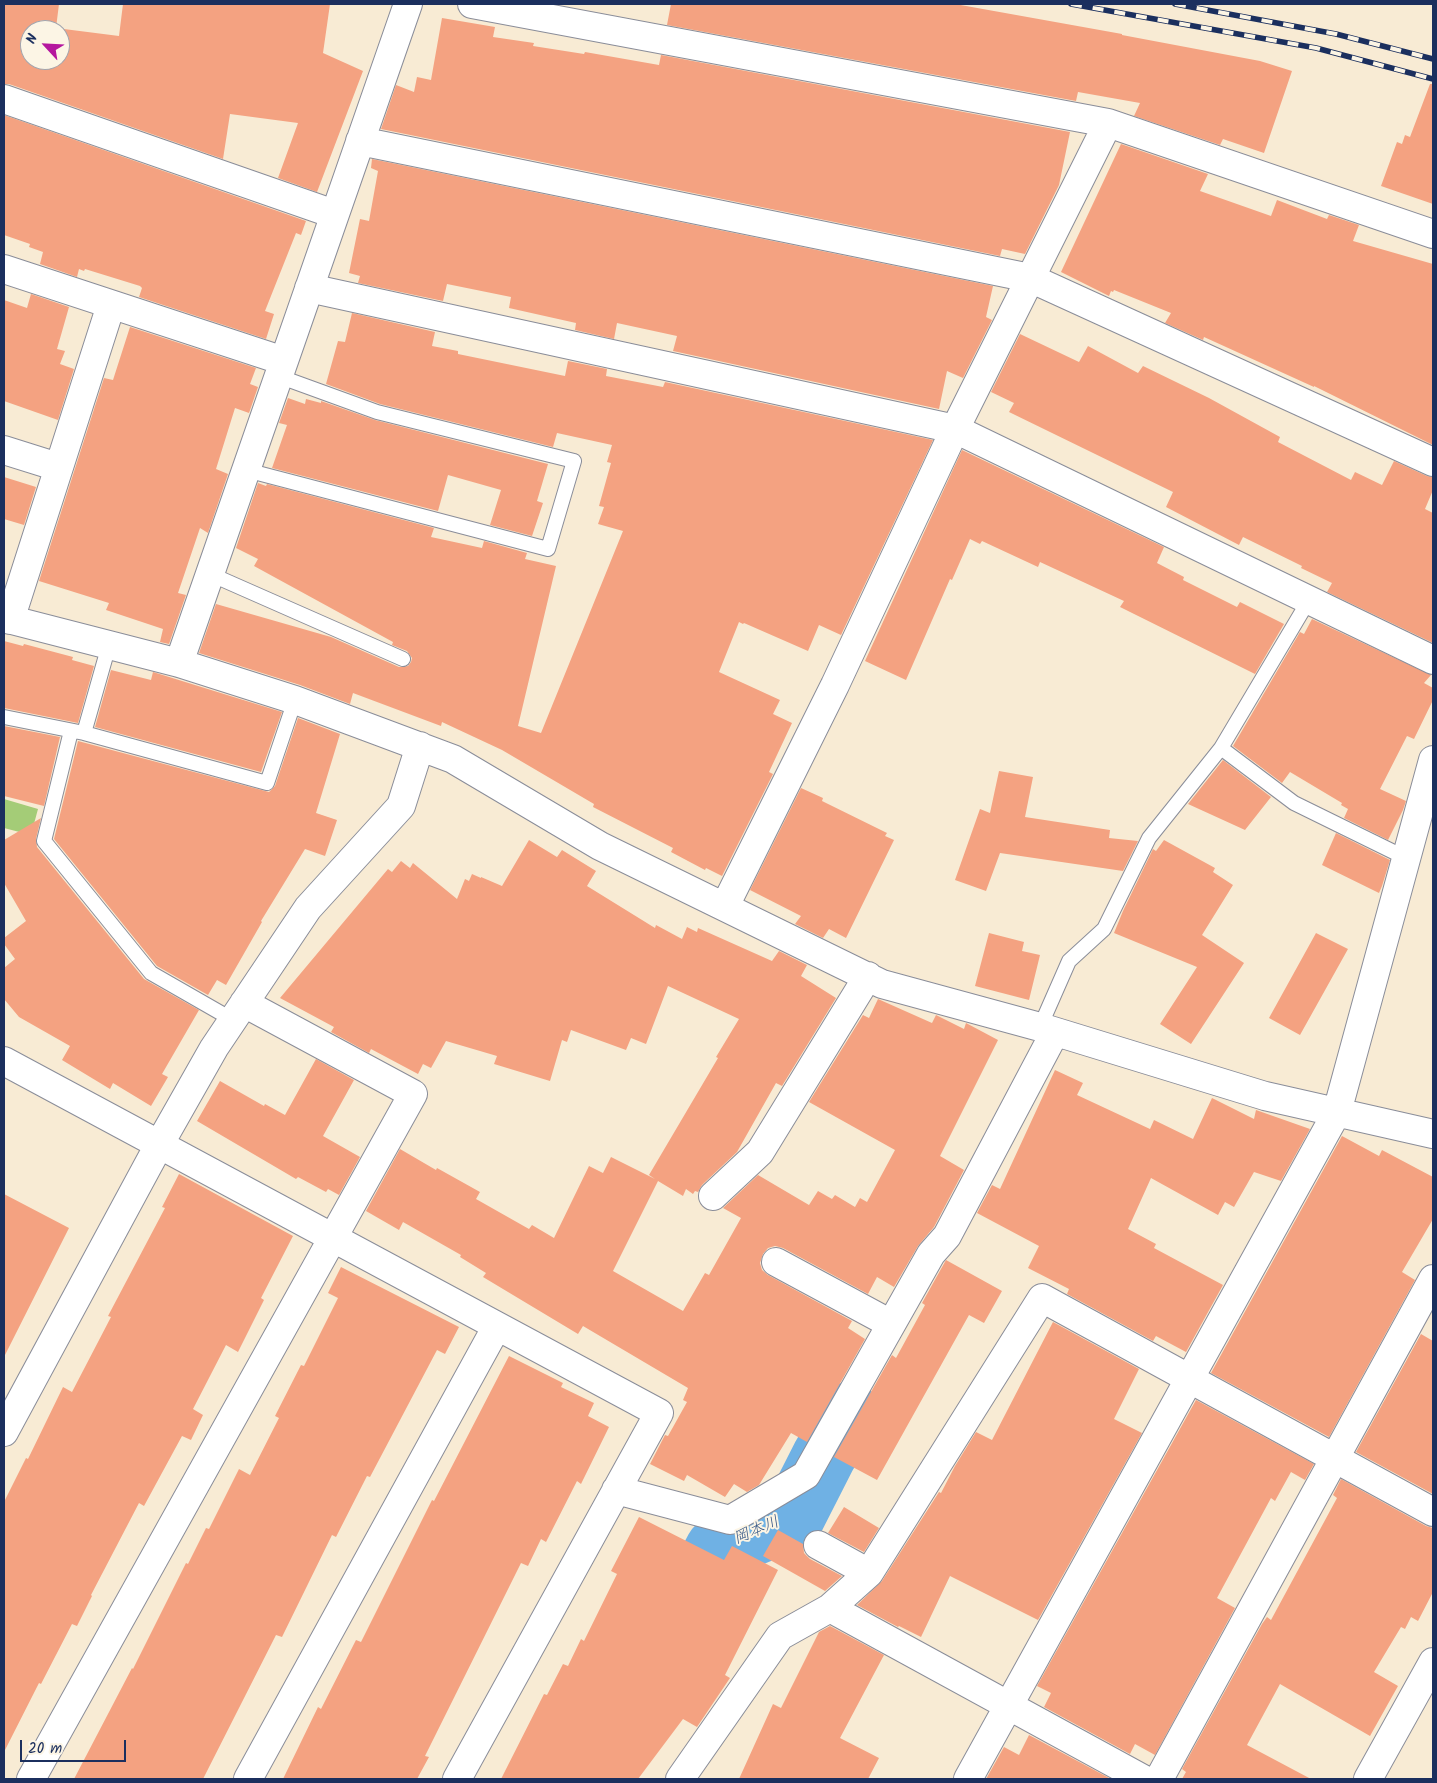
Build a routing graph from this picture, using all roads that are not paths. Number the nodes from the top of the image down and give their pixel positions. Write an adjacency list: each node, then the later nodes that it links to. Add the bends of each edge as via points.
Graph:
1 (408, 4): 5 (street)
2 (472, 4): 4 (street)
3 (4, 99): 6 (street)
4 (1108, 124): 7 (street); 9 (street)
5 (360, 141): 6 (street); 9 (street)
6 (334, 214): 10 (street)
7 (1433, 234)
8 (4, 269): 11 (street)
9 (1030, 278): 13 (street); 15 (street)
10 (309, 288): 12 (street); 13 (street)
11 (110, 304): 12 (street); 16 (street)
12 (281, 369): 17 (street); 17 (lane, via 377,412 574,460 548,549)
13 (954, 429): 19 (street); 32 (street, via 835,685)
14 (4, 450): 16 (street)
15 (1433, 462)
16 (58, 467): 20 (street)
17 (246, 470): 18 (street)
18 (210, 574): 22 (lane); 24 (street)
19 (1309, 600): 23 (street); 29 (lane)
20 (7, 619): 21 (street)
21 (109, 645): 24 (street); 27 (lane)
22 (403, 659)
23 (1433, 660)
24 (179, 663): 25 (street)
25 (295, 700): 27 (lane, via 267,783); 28 (street)
26 (4, 717): 27 (lane)
27 (77, 732): 34 (lane, via 44,841 151,973)
28 (420, 746): 32 (street, via 453,759 600,846); 34 (street, via 401,806 308,908)
29 (1221, 748): 31 (lane, via 1294,803); 35 (lane, via 1149,838 1104,929 1069,961)
30 (1433, 760): 31 (street)
31 (1406, 858): 37 (street)
32 (725, 906): 33 (street)
33 (868, 976): 35 (street, via 882,984); 40 (street, via 760,1152)
34 (238, 1011): 39 (street); 41 (street, via 413,1094)
35 (1047, 1029): 37 (street, via 1265,1096); 44 (street, via 946,1236 931,1254)
36 (4, 1061): 39 (street)
37 (1337, 1112): 38 (street); 46 (street)
38 (1433, 1134)
39 (159, 1145): 41 (street); 47 (street)
40 (713, 1196)
41 (332, 1238): 45 (street); 56 (street)
42 (776, 1262): 44 (street)
43 (1433, 1279): 48 (street)
44 (891, 1324): 49 (street, via 806,1475 730,1520)
45 (497, 1326): 49 (street, via 660,1413); 57 (street)
46 (1189, 1379): 48 (street); 52 (street, via 1042,1298); 55 (street)
47 (4, 1432)
48 (1335, 1459): 50 (street); 62 (street)
49 (616, 1490): 58 (street)
50 (1433, 1512)
51 (818, 1544): 52 (street)
52 (869, 1573): 53 (street)
53 (830, 1608): 55 (street); 59 (street, via 780,1636)
54 (1433, 1662): 63 (street)
55 (1009, 1706): 60 (street); 61 (street)
56 (31, 1779)
57 (248, 1779)
58 (457, 1779)
59 (680, 1779)
60 (968, 1779)
61 (1143, 1779)
62 (1159, 1779)
63 (1368, 1779)

